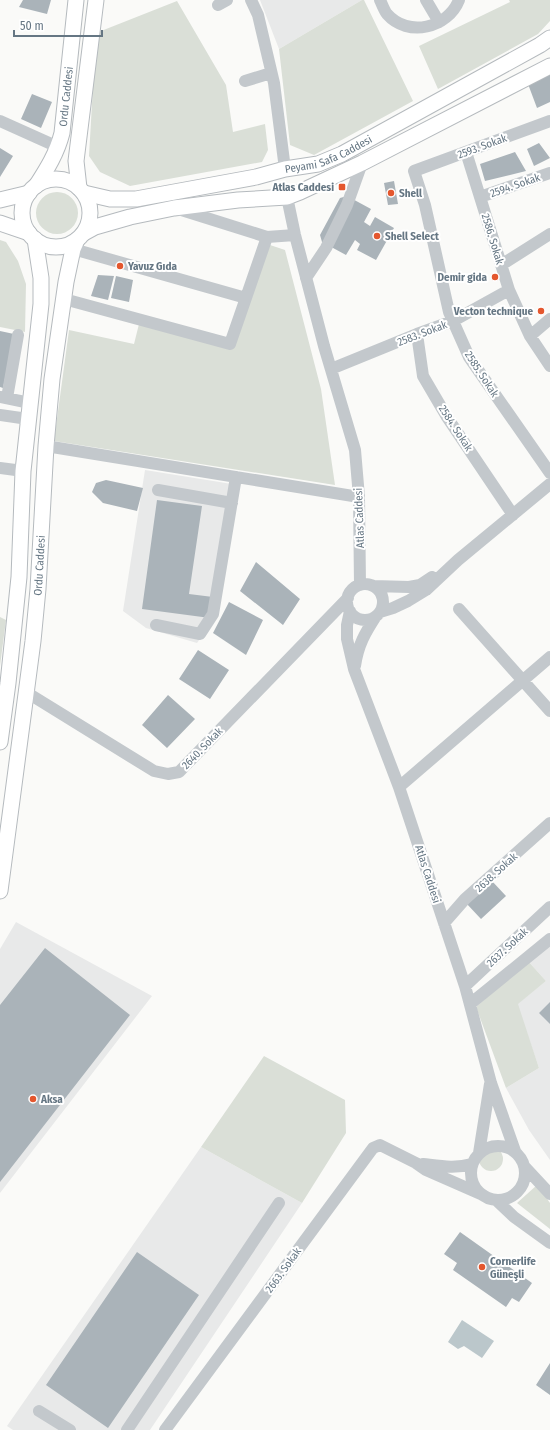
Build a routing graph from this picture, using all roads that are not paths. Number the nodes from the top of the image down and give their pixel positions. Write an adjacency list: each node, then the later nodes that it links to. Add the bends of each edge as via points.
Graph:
1 (76, 0): 15 (main road, Ordu Caddesi, via 62,133)
2 (96, 0): 22 (main road, Ordu Caddesi, via 76,161)
3 (250, 0): 11 (street, via 258,15)
4 (426, 0): 8 (street)
5 (434, 0): 8 (street)
6 (459, 0): 8 (street, via 454,10)
7 (385, 2): 8 (street, via 387,13 409,26 425,27)
8 (442, 21)
9 (550, 38): 18 (main road, Peyami Safa Caddesi, via 342,154 318,164)
10 (550, 66): 17 (main road, Peyami Safa Caddesi)
11 (271, 73): 12 (street); 18 (street, via 274,83)
12 (245, 81)
13 (0, 121): 15 (street)
14 (550, 121): 16 (street, 2593. Sokak)
15 (58, 148): 21 (main road, Ordu Caddesi)
16 (466, 152): 19 (street, 2593. Sokak); 24 (street, 2586. Sokak)
17 (362, 163): 23 (main road, Peyami Safa Caddesi, via 310,188); 34 (street, via 347,205 326,248)
18 (280, 171): 22 (main road, Peyami Safa Caddesi, via 136,199 110,199); 23 (main road, via 272,183 274,190)
19 (414, 171): 39 (street, 2585. Sokak, via 425,205)
20 (550, 173): 24 (street, 2594. Sokak)
21 (32, 189): 22 (main road, via 46,181 57,179 69,181); 25 (main road); 30 (main road, via 24,202 22,213 24,224)
22 (81, 190): 32 (main road, via 89,202 90,213 89,223)
23 (286, 196): 26 (main road, Peyami Safa Caddesi); 29 (street, Atlas Caddesi)
24 (480, 197): 33 (street, 2586. Sokak)
25 (0, 200)
26 (174, 208): 31 (street); 32 (main road, Peyami Safa Caddesi, via 130,217 95,228)
27 (0, 223): 30 (main road)
28 (550, 234): 33 (street)
29 (295, 235): 31 (street); 34 (street, Atlas Caddesi)
30 (32, 236): 32 (main road, via 44,245 56,247); 46 (main road, Ordu Caddesi, via 41,278 41,296)
31 (267, 237): 36 (street)
32 (78, 240): 36 (street); 37 (main road, Ordu Caddesi)
33 (501, 265): 35 (street, 2586. Sokak)
34 (306, 278): 44 (street, Atlas Caddesi)
35 (509, 290): 39 (street, 2583. Sokak); 42 (street, 2586. Sokak)
36 (246, 298): 37 (street, via 230,344)
37 (64, 299): 49 (main road, Ordu Caddesi, via 52,379)
38 (550, 319): 42 (street)
39 (453, 321): 40 (street, 2583. Sokak); 52 (street, 2585. Sokak, via 469,357)
40 (417, 334): 44 (street, 2583. Sokak); 58 (street, 2584. Sokak, via 423,376)
41 (18, 335): 45 (street)
42 (530, 336): 43 (street, 2586. Sokak)
43 (550, 366)
44 (331, 369): 56 (street, Atlas Caddesi, via 355,450)
45 (3, 398): 46 (street)
46 (30, 403): 48 (main road, Ordu Caddesi)
47 (0, 415): 48 (street)
48 (28, 419): 51 (main road, Ordu Caddesi)
49 (46, 446): 53 (street); 70 (main road, Ordu Caddesi, via 38,589)
50 (0, 468): 51 (street)
51 (23, 471): 72 (main road, Ordu Caddesi, via 19,577)
52 (550, 473)
53 (236, 477): 56 (street); 57 (street)
54 (550, 484): 58 (street)
55 (158, 490): 57 (street)
56 (359, 498): 60 (street, Atlas Caddesi)
57 (232, 503): 66 (street, via 214,614 200,634)
58 (513, 515): 59 (street)
59 (458, 560): 61 (street, via 420,585); 65 (street, via 426,590)
60 (360, 585): 61 (street); 62 (street, via 352,590)
61 (373, 586): 65 (street, via 383,600 383,606)
62 (348, 598): 64 (street); 70 (street, 2640. Sokak, via 179,772 168,774 154,771)
63 (459, 608): 69 (street)
64 (350, 611): 65 (street, via 359,619 371,619); 68 (street, Atlas Caddesi, via 346,625)
65 (378, 614): 68 (street, via 357,651)
66 (156, 625)
67 (550, 657): 69 (street)
68 (354, 669): 73 (street, Atlas Caddesi)
69 (523, 680): 71 (street); 73 (street)
70 (26, 692): 75 (main road, Ordu Caddesi)
71 (550, 712)
72 (0, 742)
73 (399, 787): 77 (street, Atlas Caddesi)
74 (550, 824): 77 (street, 2638. Sokak, via 465,899)
75 (0, 891)
76 (550, 907): 79 (street, 2637. Sokak)
77 (444, 923): 79 (street, Atlas Caddesi)
78 (550, 939): 80 (street)
79 (465, 986): 80 (street, Atlas Caddesi)
80 (470, 1004): 81 (street, Atlas Caddesi)
81 (491, 1083): 82 (street, Atlas Caddesi); 83 (street, Atlas Caddesi)
82 (514, 1151): 83 (street, via 508,1147 492,1146); 86 (street)
83 (479, 1153): 85 (street)
84 (416, 1163): 85 (street, via 448,1168); 88 (street, via 426,1170); 95 (street, 2663. Sokak, via 380,1146 373,1148)
85 (472, 1164): 88 (street, via 472,1182)
86 (524, 1166): 87 (street); 89 (street, via 525,1175 519,1190 512,1196)
87 (550, 1194)
88 (483, 1195): 89 (street)
89 (496, 1200): 91 (street, via 514,1217)
90 (280, 1203): 94 (street)
91 (550, 1243)
92 (39, 1411): 93 (street)
93 (70, 1430)
94 (127, 1430)
95 (165, 1430)

